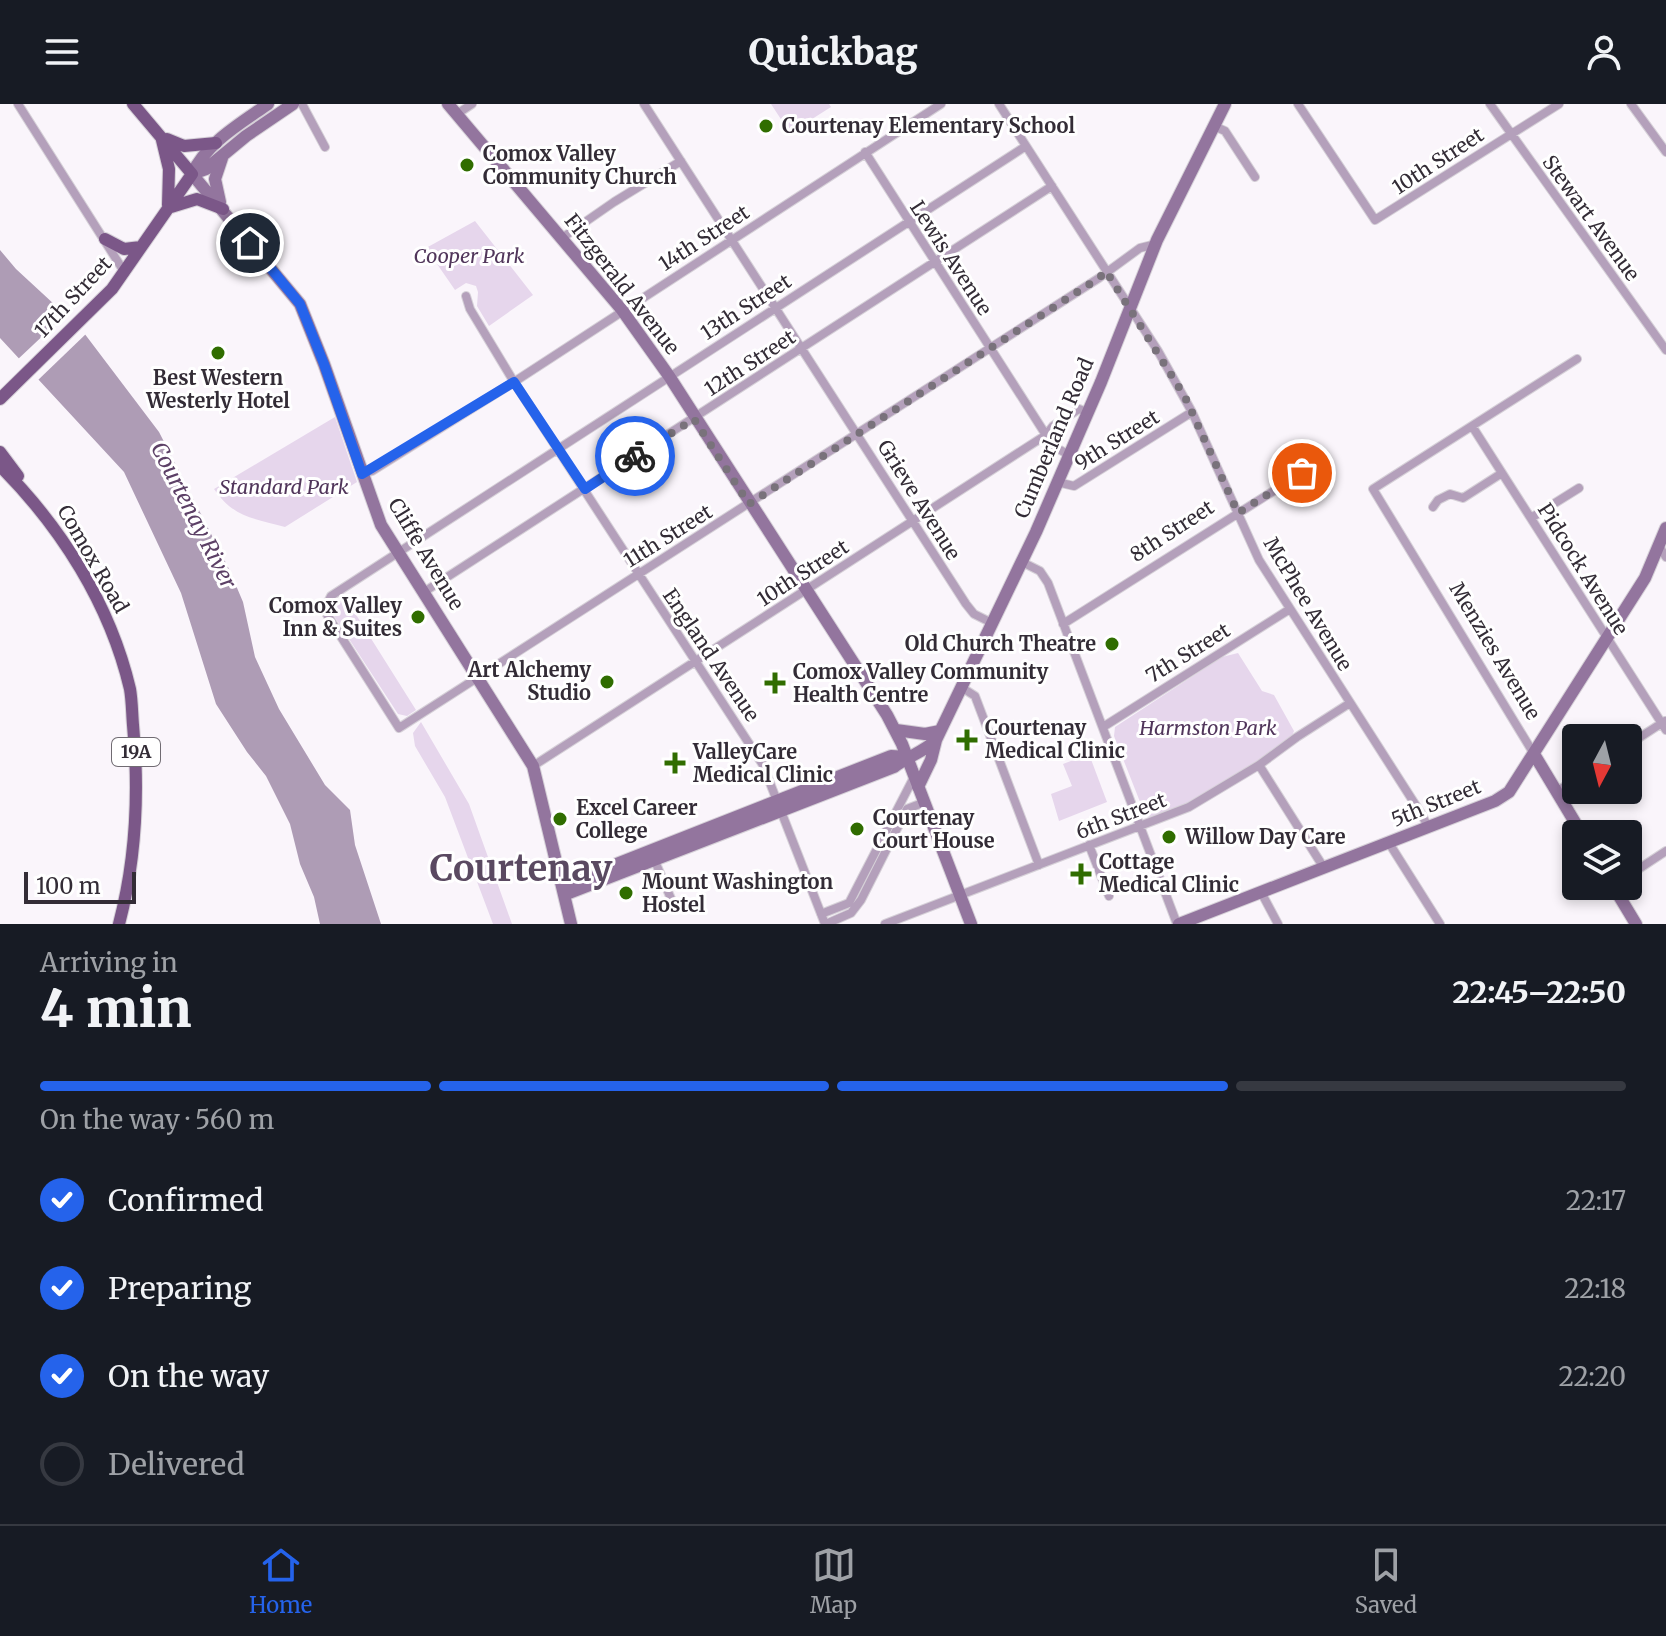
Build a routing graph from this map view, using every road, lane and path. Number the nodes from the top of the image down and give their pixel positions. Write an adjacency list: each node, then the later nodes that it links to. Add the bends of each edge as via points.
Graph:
1 (18, 104): 33 (street)
2 (133, 104): 18 (main road, Cliffe Avenue)
3 (268, 104): 21 (street, 17th Street)
4 (293, 104): 21 (street, 17th Street)
5 (302, 104): 22 (street)
6 (472, 104): 15 (street)
7 (644, 104): 25 (street, Grieve Avenue)
8 (941, 104): 23 (street, 14th Street)
9 (999, 104): 20 (street, McPhee Avenue)
10 (1225, 104): 16 (street, Cumberland Road)
11 (1298, 104): 17 (street, 10th Street, via 1375,220)
12 (1490, 104): 17 (street, Stewart Avenue)
13 (1559, 104): 17 (street, 10th Street)
14 (1634, 105): 19 (street)
15 (452, 109): 32 (street, Fitzgerald Avenue)
16 (1214, 126): 27 (street, via 1225,131); 35 (street, Cumberland Road)
17 (1511, 133): 46 (street, Stewart Avenue)
18 (160, 135): 21 (main road, via 184,146); 26 (main road, Cliffe Avenue); 29 (main road, via 169,169)
19 (1662, 139): 24 (street)
20 (1026, 146): 28 (street, McPhee Avenue); 31 (street, 13th Street)
21 (221, 147): 26 (street, 17th Street, via 199,160); 30 (street, via 215,179)
22 (325, 147)
23 (865, 152): 31 (street, Lewis Avenue); 34 (street, 14th Street)
24 (1666, 152)
25 (681, 161): 32 (street); 34 (street, Grieve Avenue)
26 (192, 174): 29 (main road, 17th Street); 30 (street, Cliffe Avenue)
27 (1255, 177)
28 (1052, 186): 37 (street, 12th Street); 38 (street, McPhee Avenue)
29 (168, 208): 30 (main road, via 197,199); 36 (main road, 17th Street)
30 (223, 209): 63 (street, Cliffe Avenue, via 300,304)
31 (908, 221): 37 (street, Lewis Avenue); 41 (street, 13th Street)
32 (562, 238): 43 (street, Fitzgerald Avenue)
33 (105, 239): 36 (main road, via 124,249); 39 (street)
34 (732, 239): 41 (street, Grieve Avenue); 43 (street, 14th Street)
35 (1156, 244): 38 (street, 11th Street, via 1140,248); 42 (street, Cumberland Road)
36 (141, 247): 39 (main road, 17th Street)
37 (935, 262): 44 (street, 12th Street); 45 (street, Lewis Avenue)
38 (1106, 271): 42 (street, McPhee Avenue); 45 (street, 11th Street)
39 (125, 273): 50 (main road, 17th Street)
40 (466, 296): 49 (street, England Avenue)
41 (776, 307): 44 (street, Grieve Avenue); 48 (street, 13th Street)
42 (1131, 309): 51 (street, Cumberland Road); 52 (street, McPhee Avenue)
43 (622, 310): 48 (street, Fitzgerald Avenue); 49 (street, 14th Street)
44 (801, 348): 53 (street, 12th Street); 55 (street, Grieve Avenue)
45 (990, 349): 55 (street, 11th Street); 56 (street, Lewis Avenue)
46 (1666, 350)
47 (1577, 359): 54 (street)
48 (669, 376): 53 (street, Fitzgerald Avenue); 57 (street, 13th Street)
49 (514, 382): 57 (street, England Avenue); 63 (street, 14th Street)
50 (0, 399)
51 (1087, 412): 56 (street, 10th Street, via 1079,409); 59 (street, Cumberland Road)
52 (1192, 412): 64 (street, 9th Street, via 1074,486); 70 (street, McPhee Avenue)
53 (694, 419): 66 (street, 12th Street); 68 (street, Fitzgerald Avenue)
54 (1472, 426): 62 (street, Pidcock Avenue); 94 (street, Menzies Avenue, via 1373,489)
55 (858, 434): 68 (street, 11th Street); 72 (street, Grieve Avenue)
56 (1046, 435): 59 (street, Lewis Avenue); 72 (street, 10th Street)
57 (557, 448): 66 (street, England Avenue); 74 (street, 13th Street)
58 (0, 452): 67 (main road, via 18,473)
59 (1069, 455): 64 (street, Cumberland Road)
60 (0, 466): 67 (main road, Comox Road / 19A)
61 (1302, 473): 70 (street, 8th Street)
62 (1502, 473): 69 (street, via 1463,498 1450,494); 71 (street, Pidcock Avenue)
63 (362, 474): 74 (street, Cliffe Avenue, via 376,516)
64 (1057, 482): 76 (street, Cumberland Road)
65 (1579, 488): 71 (street)
66 (585, 489): 77 (street, England Avenue); 79 (street, 12th Street)
67 (24, 490): 122 (main road, Comox Road / 19A, via 57,529 96,598 130,690 135,813)
68 (749, 504): 77 (street, 11th Street); 78 (street, Fitzgerald Avenue)
69 (1433, 507)
70 (1238, 513): 80 (street, McPhee Avenue); 82 (street, 8th Street)
71 (1531, 518): 83 (street, Pidcock Avenue)
72 (914, 521): 78 (street, 10th Street); 81 (street, Grieve Avenue, via 970,609)
73 (1666, 528): 75 (street, 5th Street)
74 (398, 552): 79 (street, Cliffe Avenue); 90 (street, 13th Street, via 331,596 326,613)
75 (1663, 552): 83 (street, 5th Street)
76 (1022, 562): 81 (street, Cumberland Road); 82 (street, via 1045,578)
77 (639, 574): 84 (street, England Avenue); 85 (street, 11th Street)
78 (807, 591): 84 (street, 10th Street); 91 (street, Fitzgerald Avenue)
79 (424, 592): 85 (street, Cliffe Avenue)
80 (1290, 609): 87 (street, McPhee Avenue); 89 (street, 7th Street)
81 (992, 623): 86 (street, Cumberland Road)
82 (1063, 624): 89 (street)
83 (1607, 638): 88 (street, Pidcock Avenue); 94 (street, 5th Street)
84 (695, 661): 97 (street, 10th Street); 104 (street, England Avenue, via 763,765)
85 (479, 677): 90 (street, 11th Street); 97 (street, Cliffe Avenue)
86 (961, 687): 92 (street, Cumberland Road); 112 (street, via 975,696)
87 (1350, 703): 96 (street, 6th Street); 107 (street, McPhee Avenue)
88 (1665, 724): 93 (street)
89 (1103, 727): 106 (street)
90 (399, 728)
91 (896, 730): 92 (street); 95 (street, Fitzgerald Avenue)
92 (938, 736): 95 (street); 100 (street, Cumberland Road, via 931,760)
93 (1642, 737)
94 (1534, 754): 98 (street, Menzies Avenue); 99 (street, 5th Street)
95 (907, 757): 100 (street, Fitzgerald Avenue); 104 (street, via 891,756)
96 (1259, 765): 106 (street, 6th Street, via 1189,807); 114 (street)
97 (533, 766): 115 (street, Cliffe Avenue)
98 (1547, 777): 99 (street); 102 (street, Menzies Avenue)
99 (1518, 781): 107 (street, 5th Street, via 1495,801)
100 (916, 782): 103 (street, Fitzgerald Avenue); 121 (street, Cumberland Road, via 849,903)
101 (1562, 788): 102 (street)
102 (1556, 792): 105 (street, Menzies Avenue)
103 (925, 802): 117 (street, Fitzgerald Avenue); 124 (street, via 907,809 851,913)
104 (780, 805): 111 (street); 121 (street, England Avenue)
105 (1573, 820)
106 (1139, 826): 109 (street, 6th Street); 127 (street)
107 (1428, 827): 108 (street, 5th Street)
108 (1389, 843): 114 (street, 5th Street); 129 (street)
109 (1089, 845): 112 (street, 6th Street); 118 (street)
110 (1666, 851): 113 (street)
111 (653, 856): 115 (street); 120 (street)
112 (1039, 865): 117 (street, 6th Street)
113 (1642, 867)
114 (1324, 868): 116 (street, 5th Street)
115 (564, 890): 123 (street, Cliffe Avenue)
116 (1261, 892): 127 (street, 5th Street); 128 (street)
117 (960, 895): 125 (street, 6th Street); 126 (street, Fitzgerald Avenue)
118 (1109, 896)
119 (1621, 900): 130 (street)
120 (672, 901)
121 (821, 914): 124 (street, England Avenue)
122 (119, 924)
123 (571, 924)
124 (826, 924)
125 (885, 924)
126 (971, 924)
127 (1178, 924)
128 (1278, 924)
129 (1440, 924)
130 (1636, 924)

